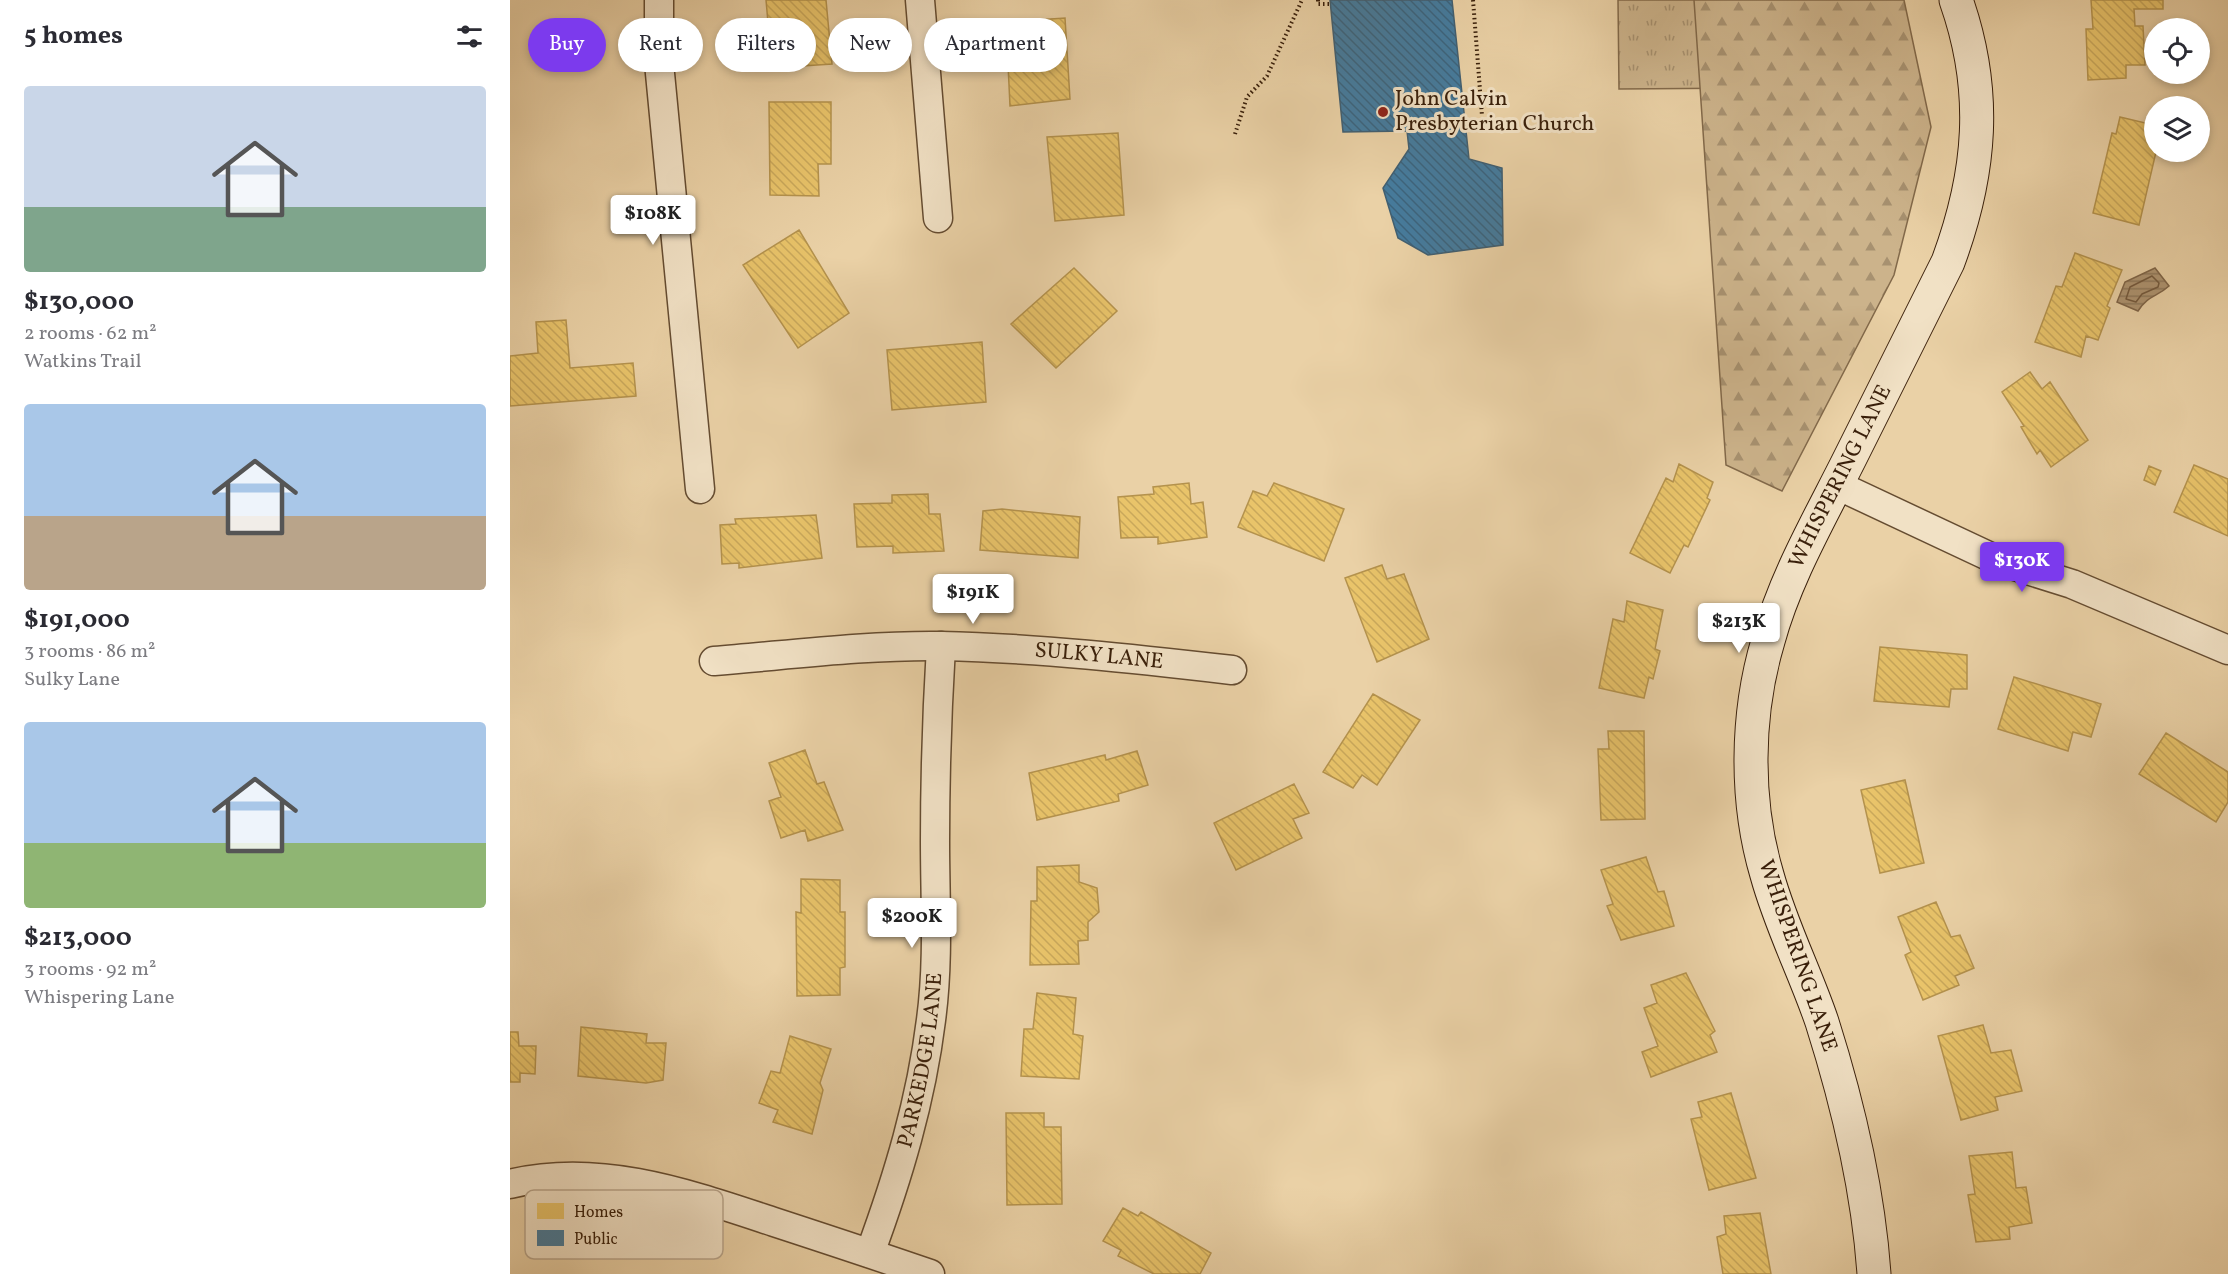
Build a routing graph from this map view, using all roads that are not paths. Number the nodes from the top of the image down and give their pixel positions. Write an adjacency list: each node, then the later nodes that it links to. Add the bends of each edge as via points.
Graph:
1 (659, 0): 6 (street, via 659,63)
2 (920, 0): 4 (street)
3 (1956, 0): 5 (street, WHISPERING LANE, via 1973,58 1978,113 1975,165 1965,217 1948,262)
4 (938, 218)
5 (1837, 485): 8 (street, via 1999,561 2072,584); 16 (street, WHISPERING LANE, via 1790,581 1768,640 1755,697 1752,758 1755,819 1766,874 1821,1020 1852,1124 1868,1208)
6 (700, 489)
7 (941, 646): 9 (street, SULKY LANE); 10 (street, SULKY LANE, via 1118,657); 14 (street, PARKEDGE LANE, via 934,745 936,959 932,1019 919,1100 898,1178)
8 (2228, 650)
9 (714, 661)
10 (1232, 670)
11 (510, 1184): 12 (street, via 572,1177 624,1180)
12 (675, 1190)
13 (723, 1205): 14 (street)
14 (870, 1253): 15 (street)
15 (930, 1274)
16 (1874, 1274)

